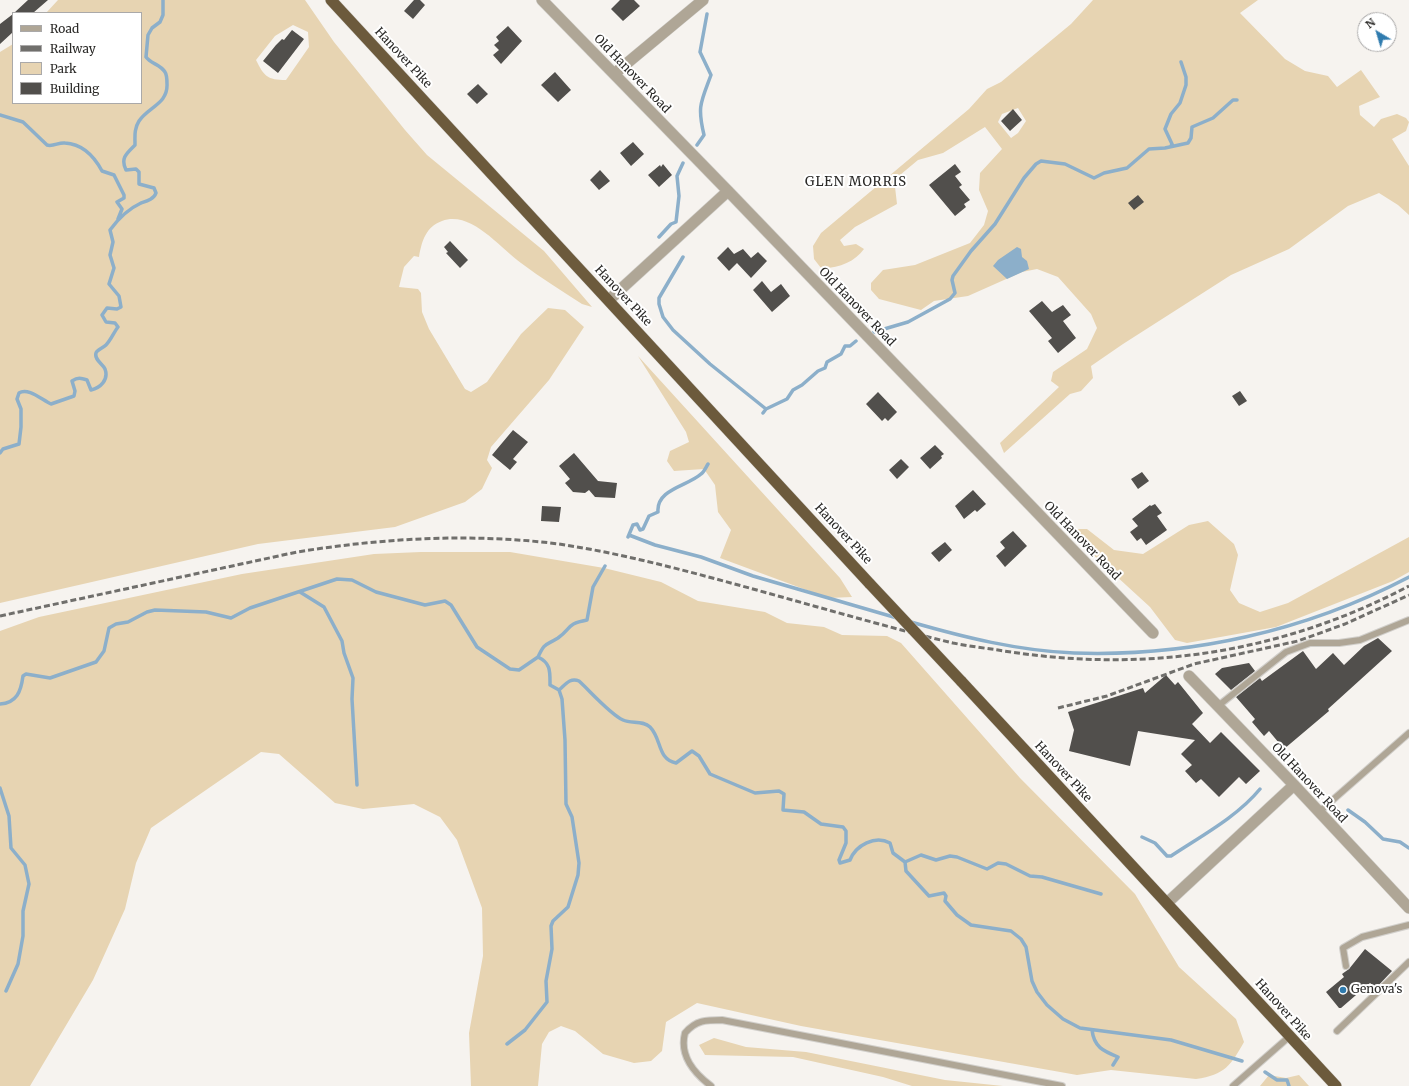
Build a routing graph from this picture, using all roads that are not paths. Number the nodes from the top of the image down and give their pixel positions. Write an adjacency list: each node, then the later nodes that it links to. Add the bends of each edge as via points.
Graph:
1 (331, 0): 6 (highway, Hanover Pike)
2 (542, 0): 4 (street, Old Hanover Road)
3 (703, 0): 4 (street)
4 (614, 74): 5 (street, Old Hanover Road)
5 (728, 191): 6 (street); 8 (street, Old Hanover Road)
6 (609, 300): 14 (highway, Hanover Pike, bridge)
7 (1409, 620): 10 (lane, via 1360,640 1310,643 1286,652)
8 (1153, 633)
9 (1189, 676): 10 (street, Old Hanover Road)
10 (1218, 706): 12 (street, Old Hanover Road)
11 (1409, 733): 13 (lane)
12 (1294, 785): 13 (street, Old Hanover Road); 14 (street)
13 (1319, 812): 15 (street, Old Hanover Road)
14 (1167, 903): 20 (highway, Hanover Pike)
15 (1409, 908)
16 (1409, 925): 18 (lane, via 1362,937 1343,948)
17 (1409, 962): 19 (lane)
18 (1346, 966)
19 (1337, 1031)
20 (1290, 1036): 23 (lane); 24 (highway, Hanover Pike)
21 (711, 1086): 22 (lane, via 692,1068 684,1050 685,1033 699,1021 707,1020 730,1022)
22 (1062, 1086)
23 (1233, 1086)
24 (1336, 1086)

